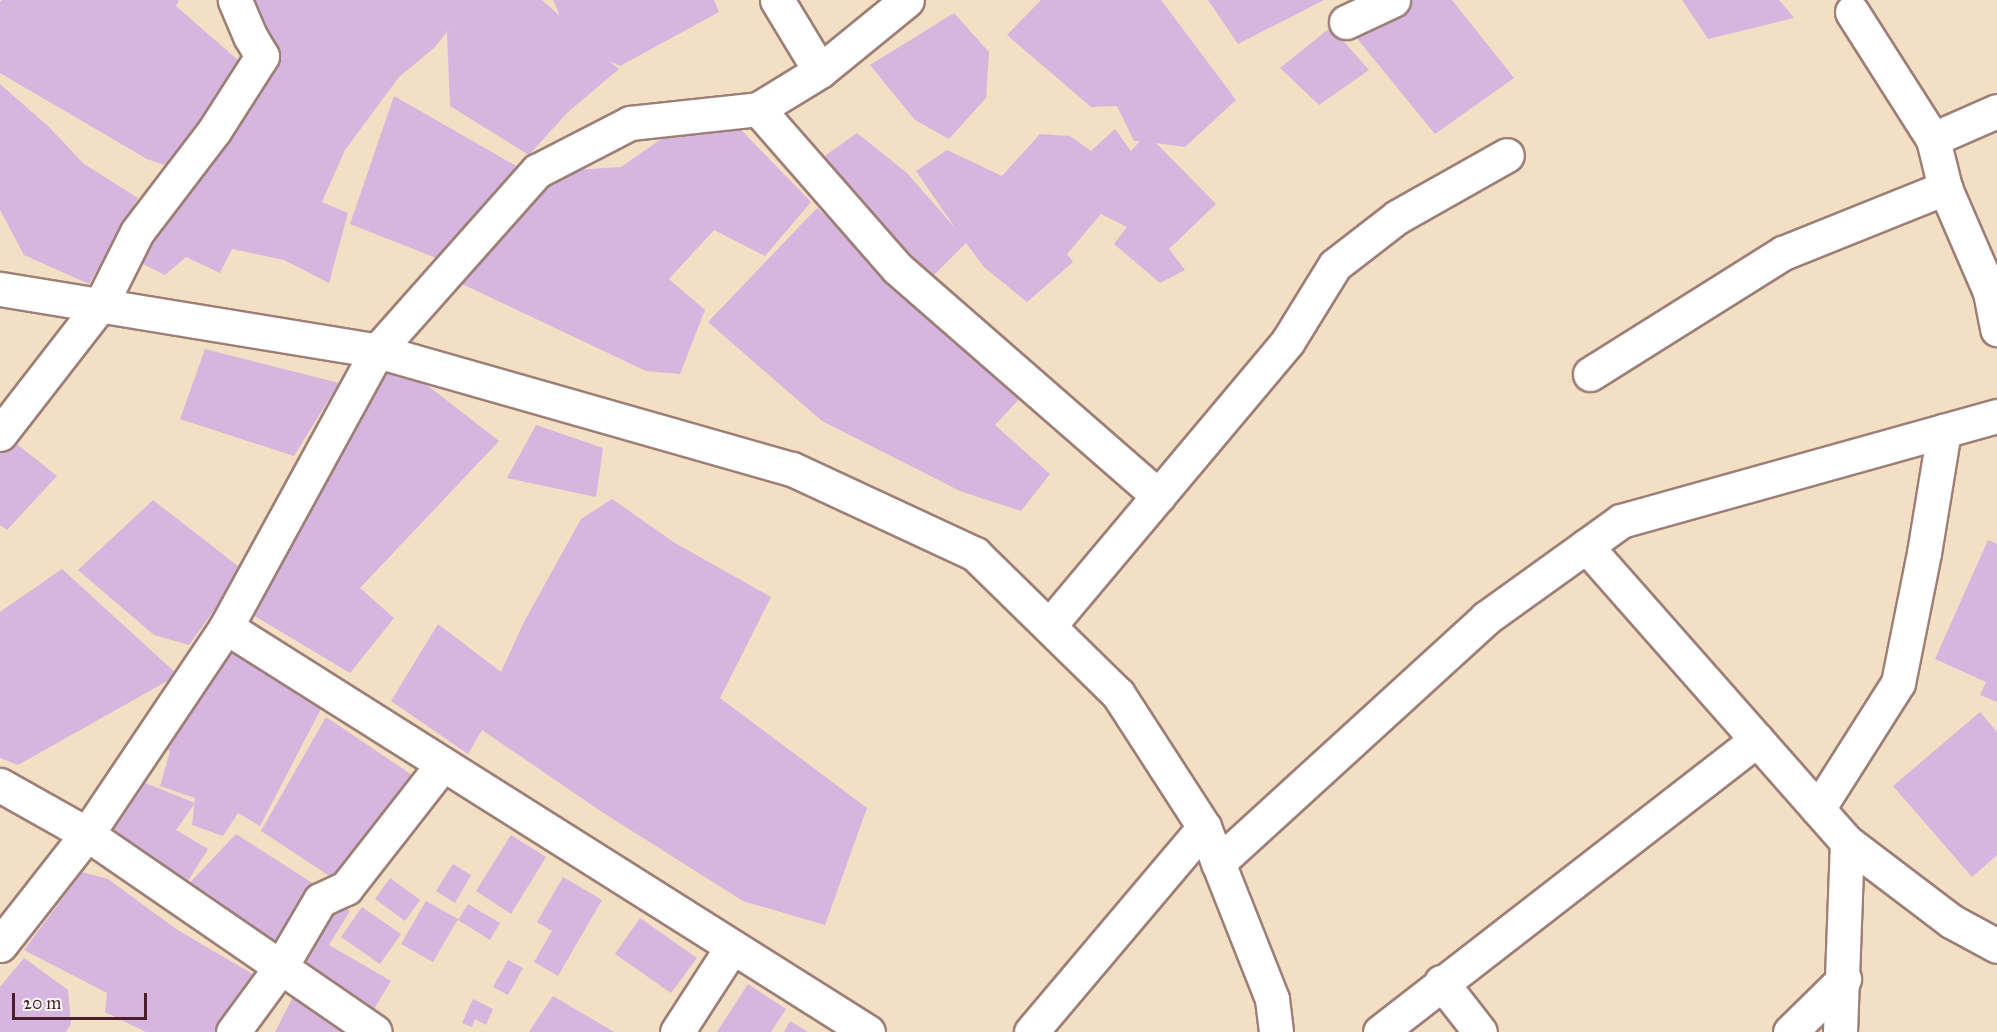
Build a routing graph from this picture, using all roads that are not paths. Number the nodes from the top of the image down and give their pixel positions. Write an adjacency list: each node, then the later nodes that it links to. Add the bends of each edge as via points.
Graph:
1 (235, 0): 14 (street, via 262,56 214,132 137,232)
2 (777, 0): 7 (street)
3 (907, 0): 7 (street)
4 (1393, 0): 6 (street)
5 (1858, 4): 10 (street)
6 (1346, 22)
7 (820, 71): 8 (street)
8 (758, 109): 16 (street, via 630,123 537,171); 21 (street, via 897,268)
9 (1997, 111): 10 (street)
10 (1933, 139): 12 (street)
11 (1507, 155): 21 (street, via 1397,217 1335,265 1288,341)
12 (1946, 188): 15 (street, via 1990,292); 17 (street, via 1782,253)
13 (0, 289): 14 (street)
14 (101, 304): 16 (street); 20 (street)
15 (1997, 329)
16 (377, 351): 23 (street, via 792,469 975,554); 24 (street)
17 (1590, 374)
18 (1997, 416): 19 (street)
19 (1944, 431): 22 (street, via 1621,521); 28 (street, via 1898,684)
20 (0, 434)
21 (1158, 496): 23 (street)
22 (1586, 546): 25 (street); 32 (street, via 1486,618)
23 (1049, 626): 29 (street, via 1118,694)
24 (226, 627): 26 (street); 30 (street)
25 (1757, 740): 28 (street); 38 (street)
26 (443, 764): 35 (street); 36 (street, via 346,888 320,900)
27 (0, 785): 30 (street)
28 (1818, 809): 31 (street)
29 (1204, 827): 32 (street); 43 (street)
30 (87, 834): 33 (street); 36 (street)
31 (1847, 842): 34 (street, via 1951,921); 37 (street)
32 (1218, 863): 44 (street, via 1272,999)
33 (0, 945)
34 (1997, 946)
35 (732, 947): 41 (street); 42 (street)
36 (279, 968): 39 (street); 40 (street)
37 (1844, 979): 47 (street); 48 (street)
38 (1441, 982): 45 (street); 46 (street)
39 (233, 1032)
40 (375, 1032)
41 (677, 1032)
42 (868, 1032)
43 (1031, 1032)
44 (1276, 1032)
45 (1380, 1032)
46 (1480, 1032)
47 (1790, 1032)
48 (1840, 1032)

